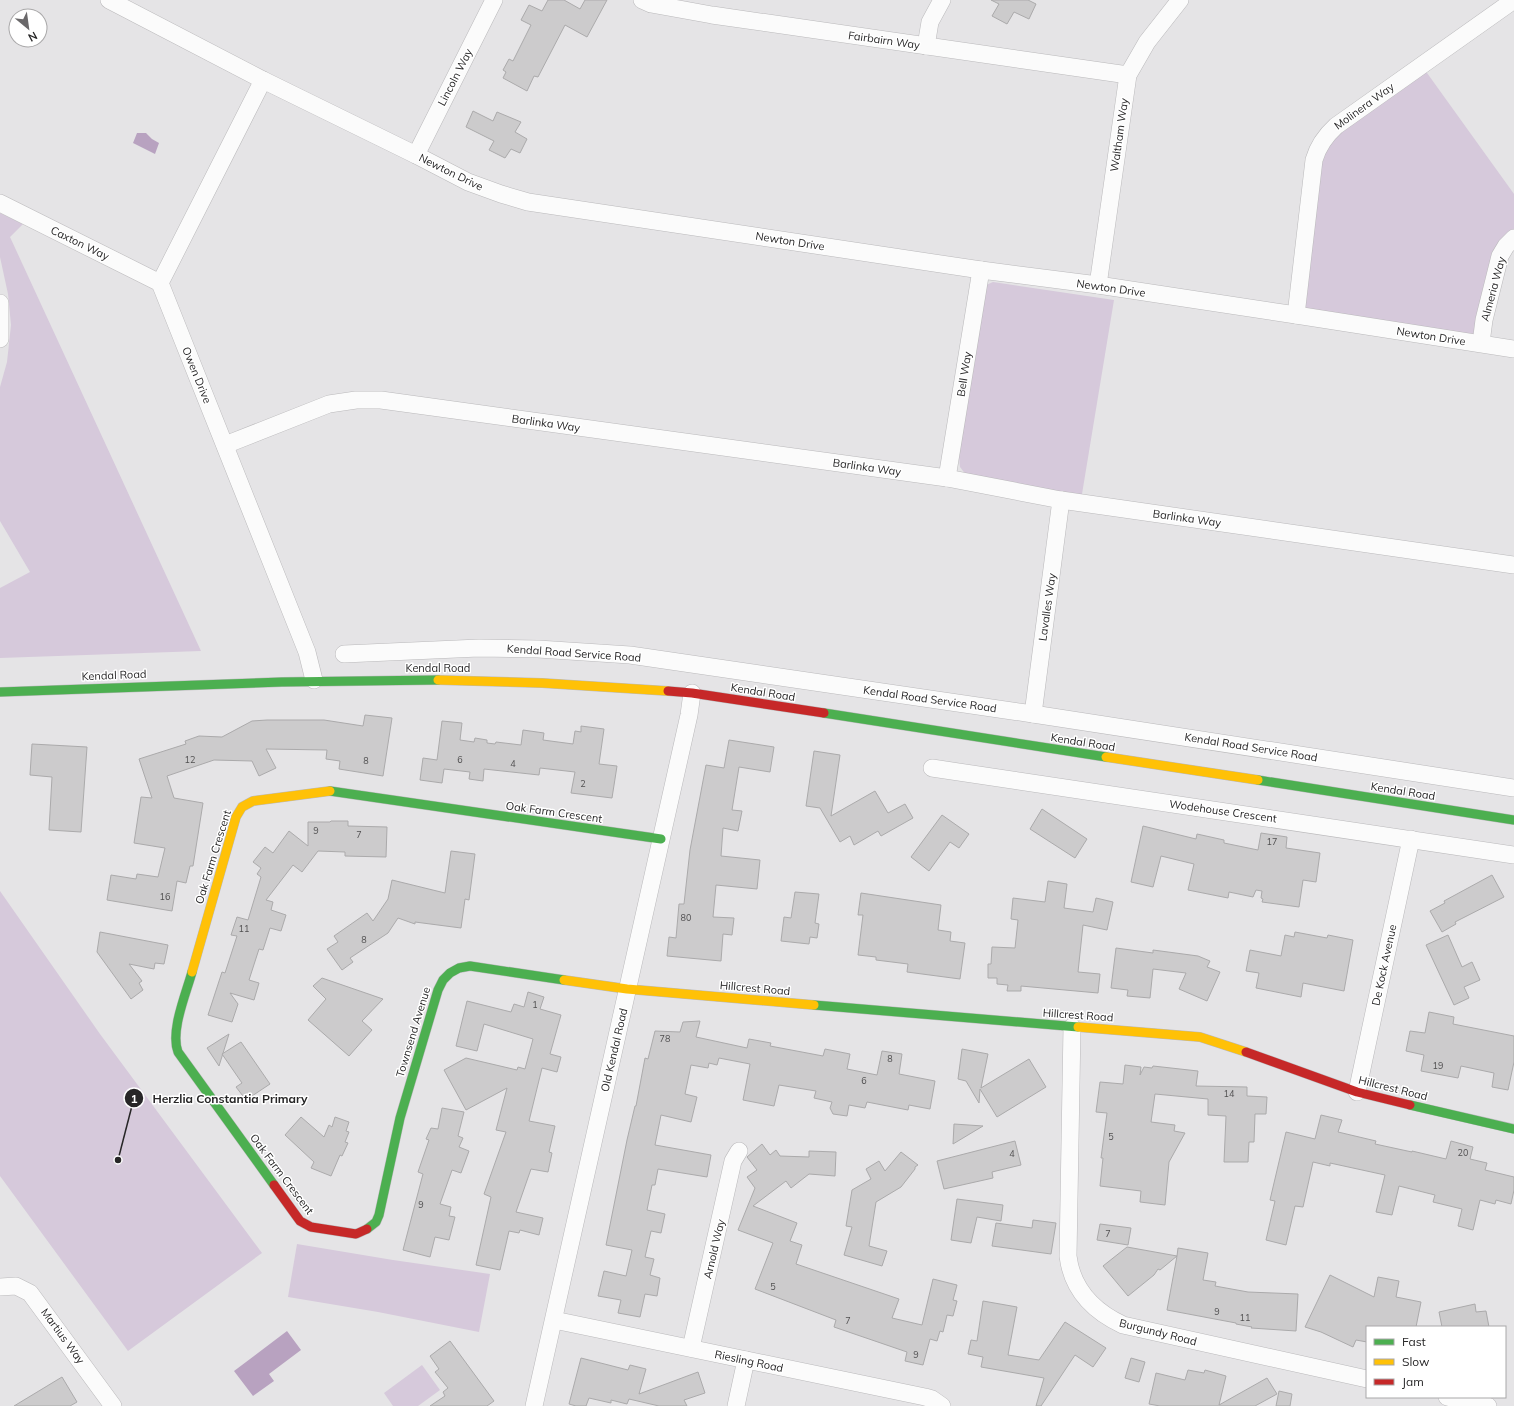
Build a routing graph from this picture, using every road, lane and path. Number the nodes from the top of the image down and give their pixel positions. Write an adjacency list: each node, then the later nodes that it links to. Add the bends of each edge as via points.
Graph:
1 (108, 0): 10 (street, Newton Drive)
2 (494, 0): 11 (street, Lincoln Way)
3 (642, 0): 7 (street, Fairbairn Way, via 651,4)
4 (942, 0): 8 (street, via 930,22)
5 (1180, 0): 9 (street, Waltham Way, via 1146,42)
6 (1514, 0): 18 (street, Molinera Way, via 1336,126 1321,142 1314,160)
7 (716, 7): 8 (street, Fairbairn Way)
8 (926, 46): 9 (street, Fairbairn Way)
9 (1128, 74): 16 (street, Waltham Way)
10 (263, 80): 11 (street, Newton Drive); 15 (street)
11 (416, 155): 14 (street, Newton Drive, via 468,182 528,202)
12 (0, 203): 15 (street, Caxton Way)
13 (1514, 238): 20 (street, Almeria Way, via 1500,256)
14 (981, 270): 16 (street, Newton Drive); 23 (street, Bell Way)
15 (160, 283): 22 (street, Owen Drive)
16 (1098, 285): 18 (street, Newton Drive)
17 (0, 303): 19 (street)
18 (1296, 315): 20 (street, Newton Drive)
19 (0, 339)
20 (1481, 343): 21 (street, Newton Drive)
21 (1514, 349)
22 (225, 445): 23 (street, Barlinka Way, via 329,404 381,400); 27 (street, Owen Drive, via 307,652)
23 (947, 478): 24 (street, Barlinka Way)
24 (1061, 500): 25 (street, Barlinka Way); 30 (street, Lavalles Way)
25 (1514, 565)
26 (344, 654): 30 (street, Kendal Road Service Road, via 478,648 622,654)
27 (314, 680): 28 (street, Kendal Road); 29 (street, Kendal Road, via 538,682)
28 (0, 692)
29 (692, 694): 33 (street, Kendal Road); 34 (street, Old Kendal Road)
30 (1033, 714): 32 (street, Kendal Road Service Road)
31 (932, 768): 35 (street, Wodehouse Crescent)
32 (1514, 788)
33 (1514, 820)
34 (661, 839): 37 (street, Old Kendal Road); 42 (street, Oak Farm Crescent, via 327,791 253,801 244,804 237,812 175,1032 176,1049 300,1220 311,1227 356,1234)
35 (1411, 839): 36 (street, Wodehouse Crescent); 39 (street, De Kock Avenue)
36 (1514, 855)
37 (627, 989): 38 (street, Hillcrest Road); 42 (street, Townsend Avenue, via 470,966 457,968 446,976 438,990 400,1118 379,1215); 44 (street, Old Kendal Road)
38 (1072, 1027): 39 (street, Hillcrest Road, via 1200,1037); 47 (street, Burgundy Road, via 1068,1256 1071,1274 1087,1300 1105,1316 1123,1325)
39 (1357, 1092): 40 (street, Hillcrest Road)
40 (1514, 1129)
41 (739, 1151): 45 (street, Arnold Way, via 733,1161)
42 (370, 1228)
43 (0, 1287): 49 (street, Martius Way, via 16,1286 30,1293)
44 (554, 1320): 45 (street, Riesling Road); 50 (street, Old Kendal Road)
45 (691, 1348): 46 (street, Riesling Road)
46 (746, 1360): 51 (street); 52 (street, Riesling Road, via 925,1397)
47 (1366, 1379)
48 (1452, 1398): 53 (street)
49 (113, 1406)
50 (534, 1406)
51 (736, 1406)
52 (942, 1406)
53 (1488, 1406)

